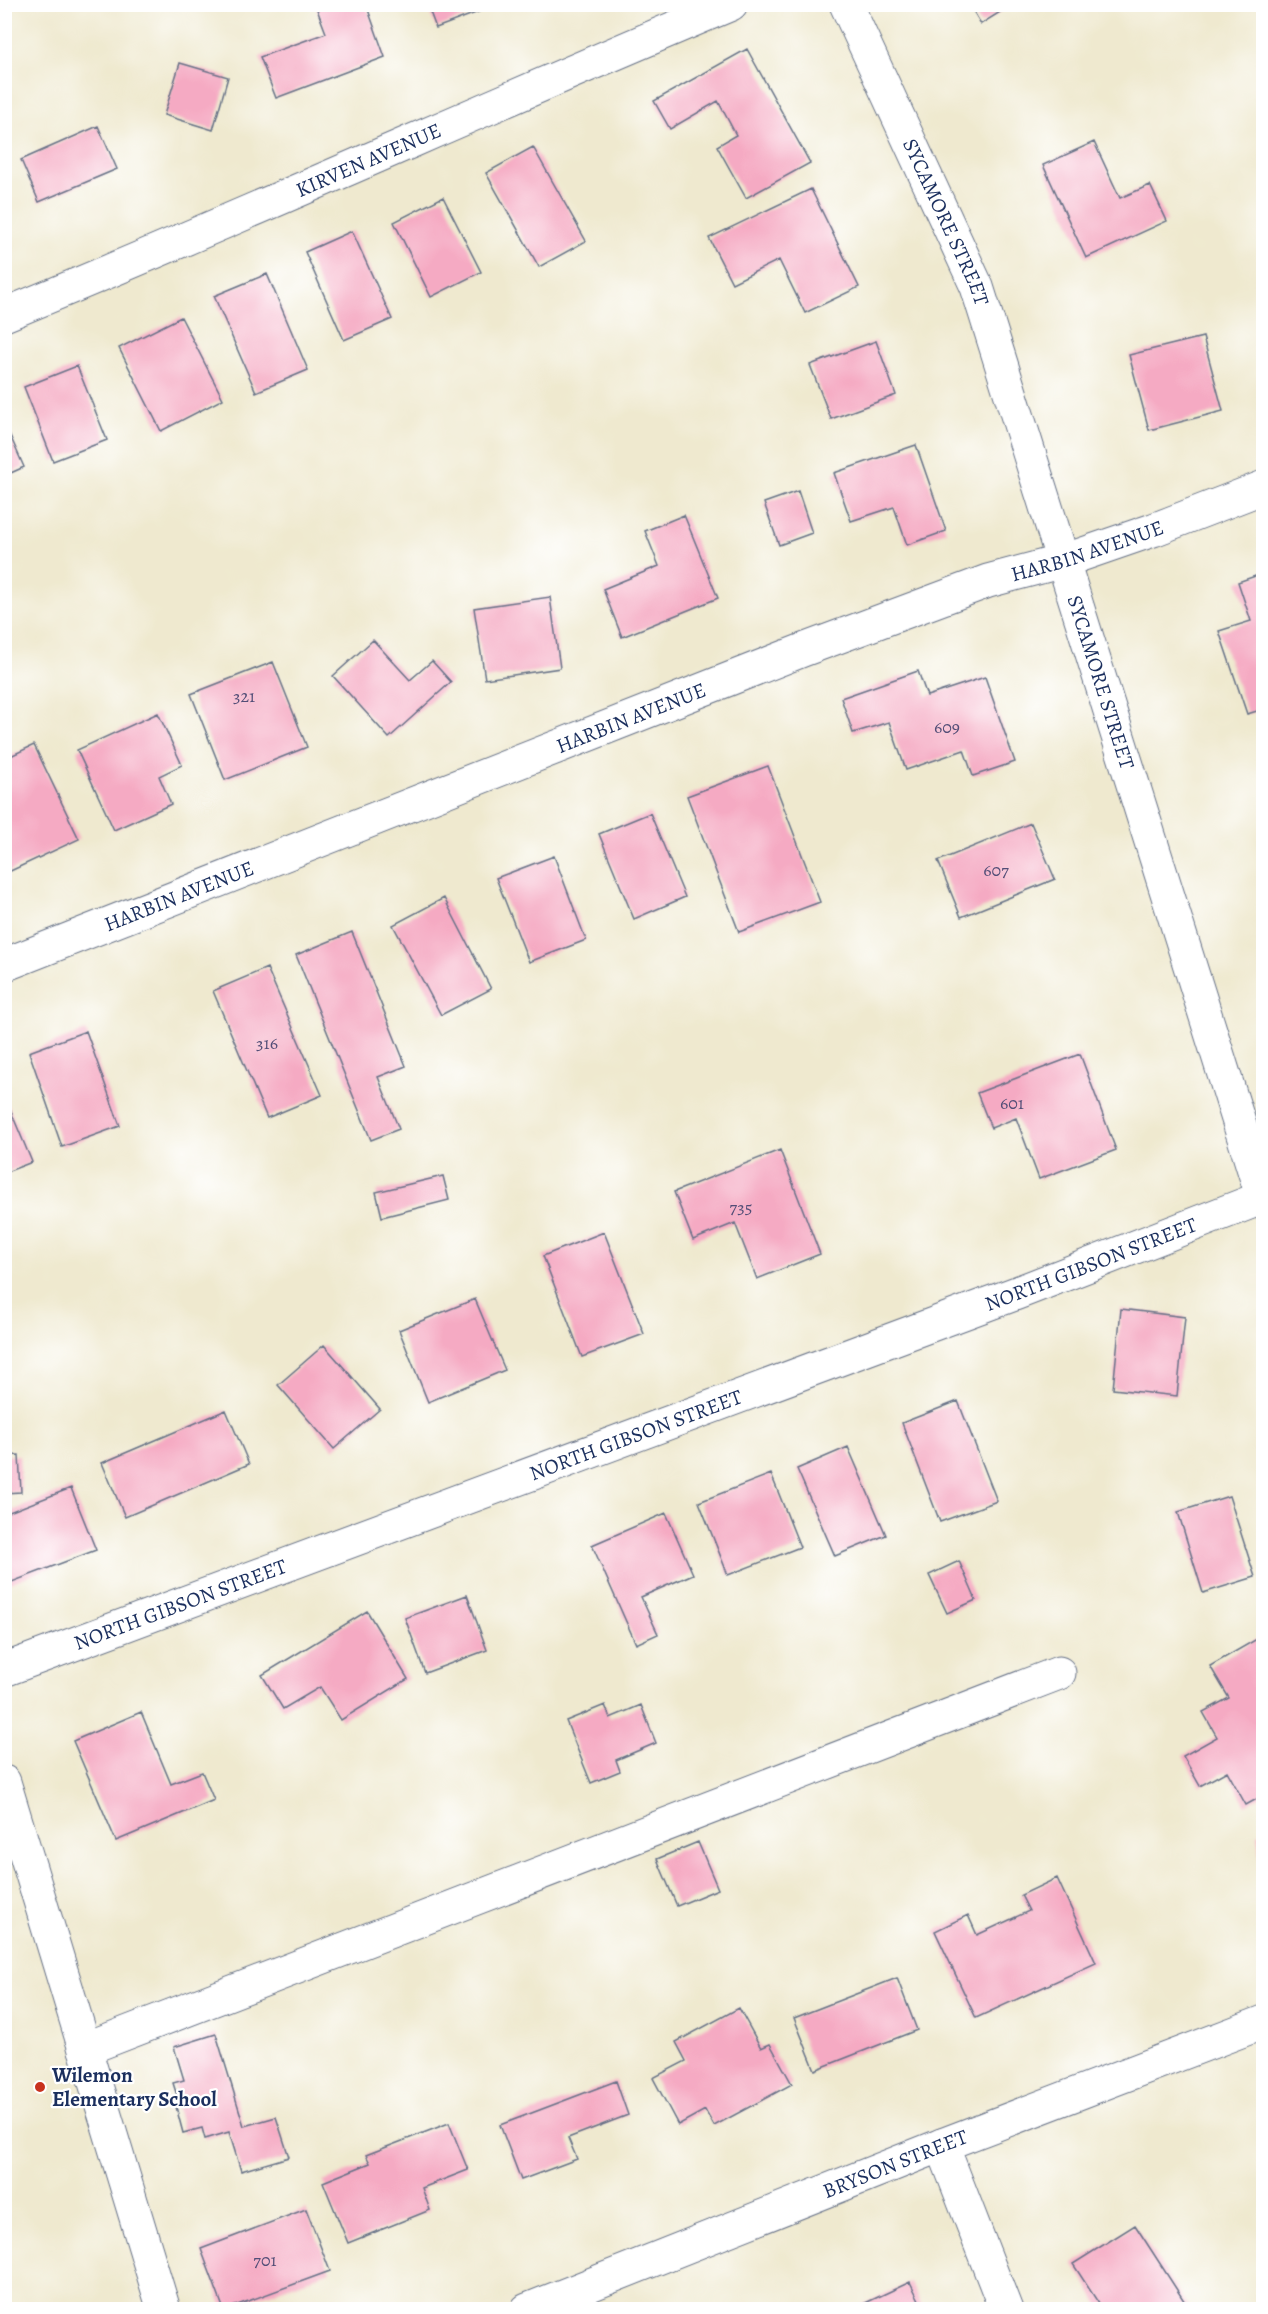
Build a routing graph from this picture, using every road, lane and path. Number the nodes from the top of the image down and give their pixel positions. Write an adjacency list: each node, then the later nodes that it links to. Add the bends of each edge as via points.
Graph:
1 (731, 4): 3 (street, KIRVEN AVENUE, via 198,236)
2 (846, 4): 5 (street, SYCAMORE STREET, via 977,287)
3 (4, 315)
4 (1263, 487): 5 (street, HARBIN AVENUE)
5 (1063, 561): 6 (street, HARBIN AVENUE, via 987,581 803,650); 7 (street, SYCAMORE STREET)
6 (4, 964)
7 (1263, 1199): 8 (street, NORTH GIBSON STREET)
8 (4, 1670)
9 (1059, 1673): 12 (street)
10 (4, 1782): 12 (street)
11 (1263, 2022): 13 (street, BRYSON STREET)
12 (85, 2049): 15 (street)
13 (942, 2145): 14 (street, BRYSON STREET); 17 (street)
14 (601, 2296): 16 (street, BRYSON STREET)
15 (164, 2310)
16 (527, 2310)
17 (1006, 2310)

